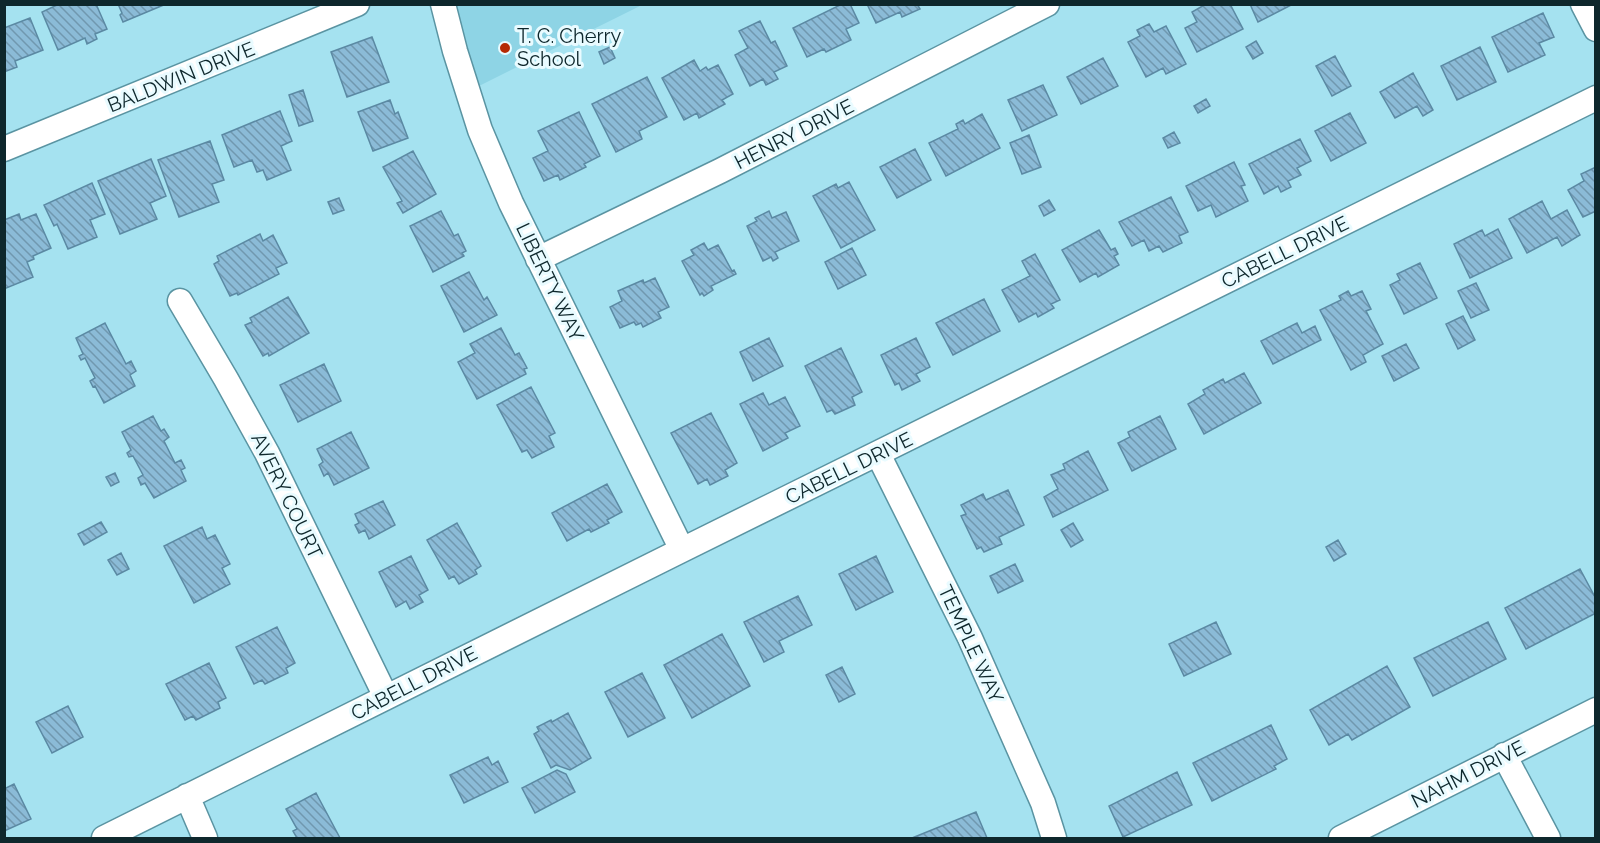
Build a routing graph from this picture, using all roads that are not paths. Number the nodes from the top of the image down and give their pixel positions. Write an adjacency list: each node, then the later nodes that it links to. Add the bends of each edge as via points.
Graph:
1 (357, 4): 7 (street, BALDWIN DRIVE)
2 (443, 4): 8 (street, LIBERTY WAY, via 480,130)
3 (1047, 4): 8 (street, HENRY DRIVE)
4 (1583, 4): 5 (street)
5 (1596, 29)
6 (1596, 98): 10 (street, CABELL DRIVE)
7 (4, 149)
8 (538, 259): 11 (street, LIBERTY WAY)
9 (180, 301): 12 (street, AVERY COURT, via 267,453)
10 (878, 454): 11 (street, CABELL DRIVE); 18 (street, TEMPLE WAY, via 970,638 1043,803)
11 (682, 549): 12 (street, CABELL DRIVE)
12 (386, 697): 15 (street, CABELL DRIVE)
13 (1596, 710): 14 (street, NAHM DRIVE)
14 (1504, 755): 19 (street, NAHM DRIVE); 20 (street)
15 (187, 796): 16 (street, CABELL DRIVE); 17 (street)
16 (104, 838)
17 (205, 838)
18 (1054, 838)
19 (1341, 838)
20 (1548, 838)

